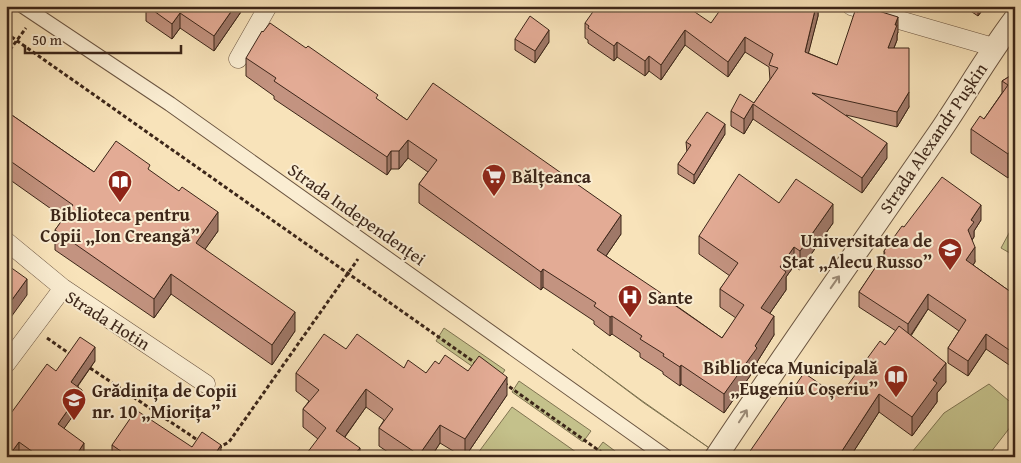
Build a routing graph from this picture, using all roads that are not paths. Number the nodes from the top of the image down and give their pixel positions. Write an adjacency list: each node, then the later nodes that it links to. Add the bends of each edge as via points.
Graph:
1 (23, 6): 11 (street, Strada Independenței, via 170,104)
2 (268, 6): 6 (street)
3 (852, 6): 5 (street)
4 (1015, 19): 5 (street, Strada Alexandr Pușkin)
5 (994, 47): 12 (street, Strada Alexandr Pușkin, one-way to 5, via 941,130)
6 (238, 60)
7 (6, 242): 8 (street)
8 (63, 288): 9 (street, Strada Hotin); 10 (street, Strada Hotin)
9 (6, 364)
10 (206, 384)
11 (666, 457)
12 (716, 457)

